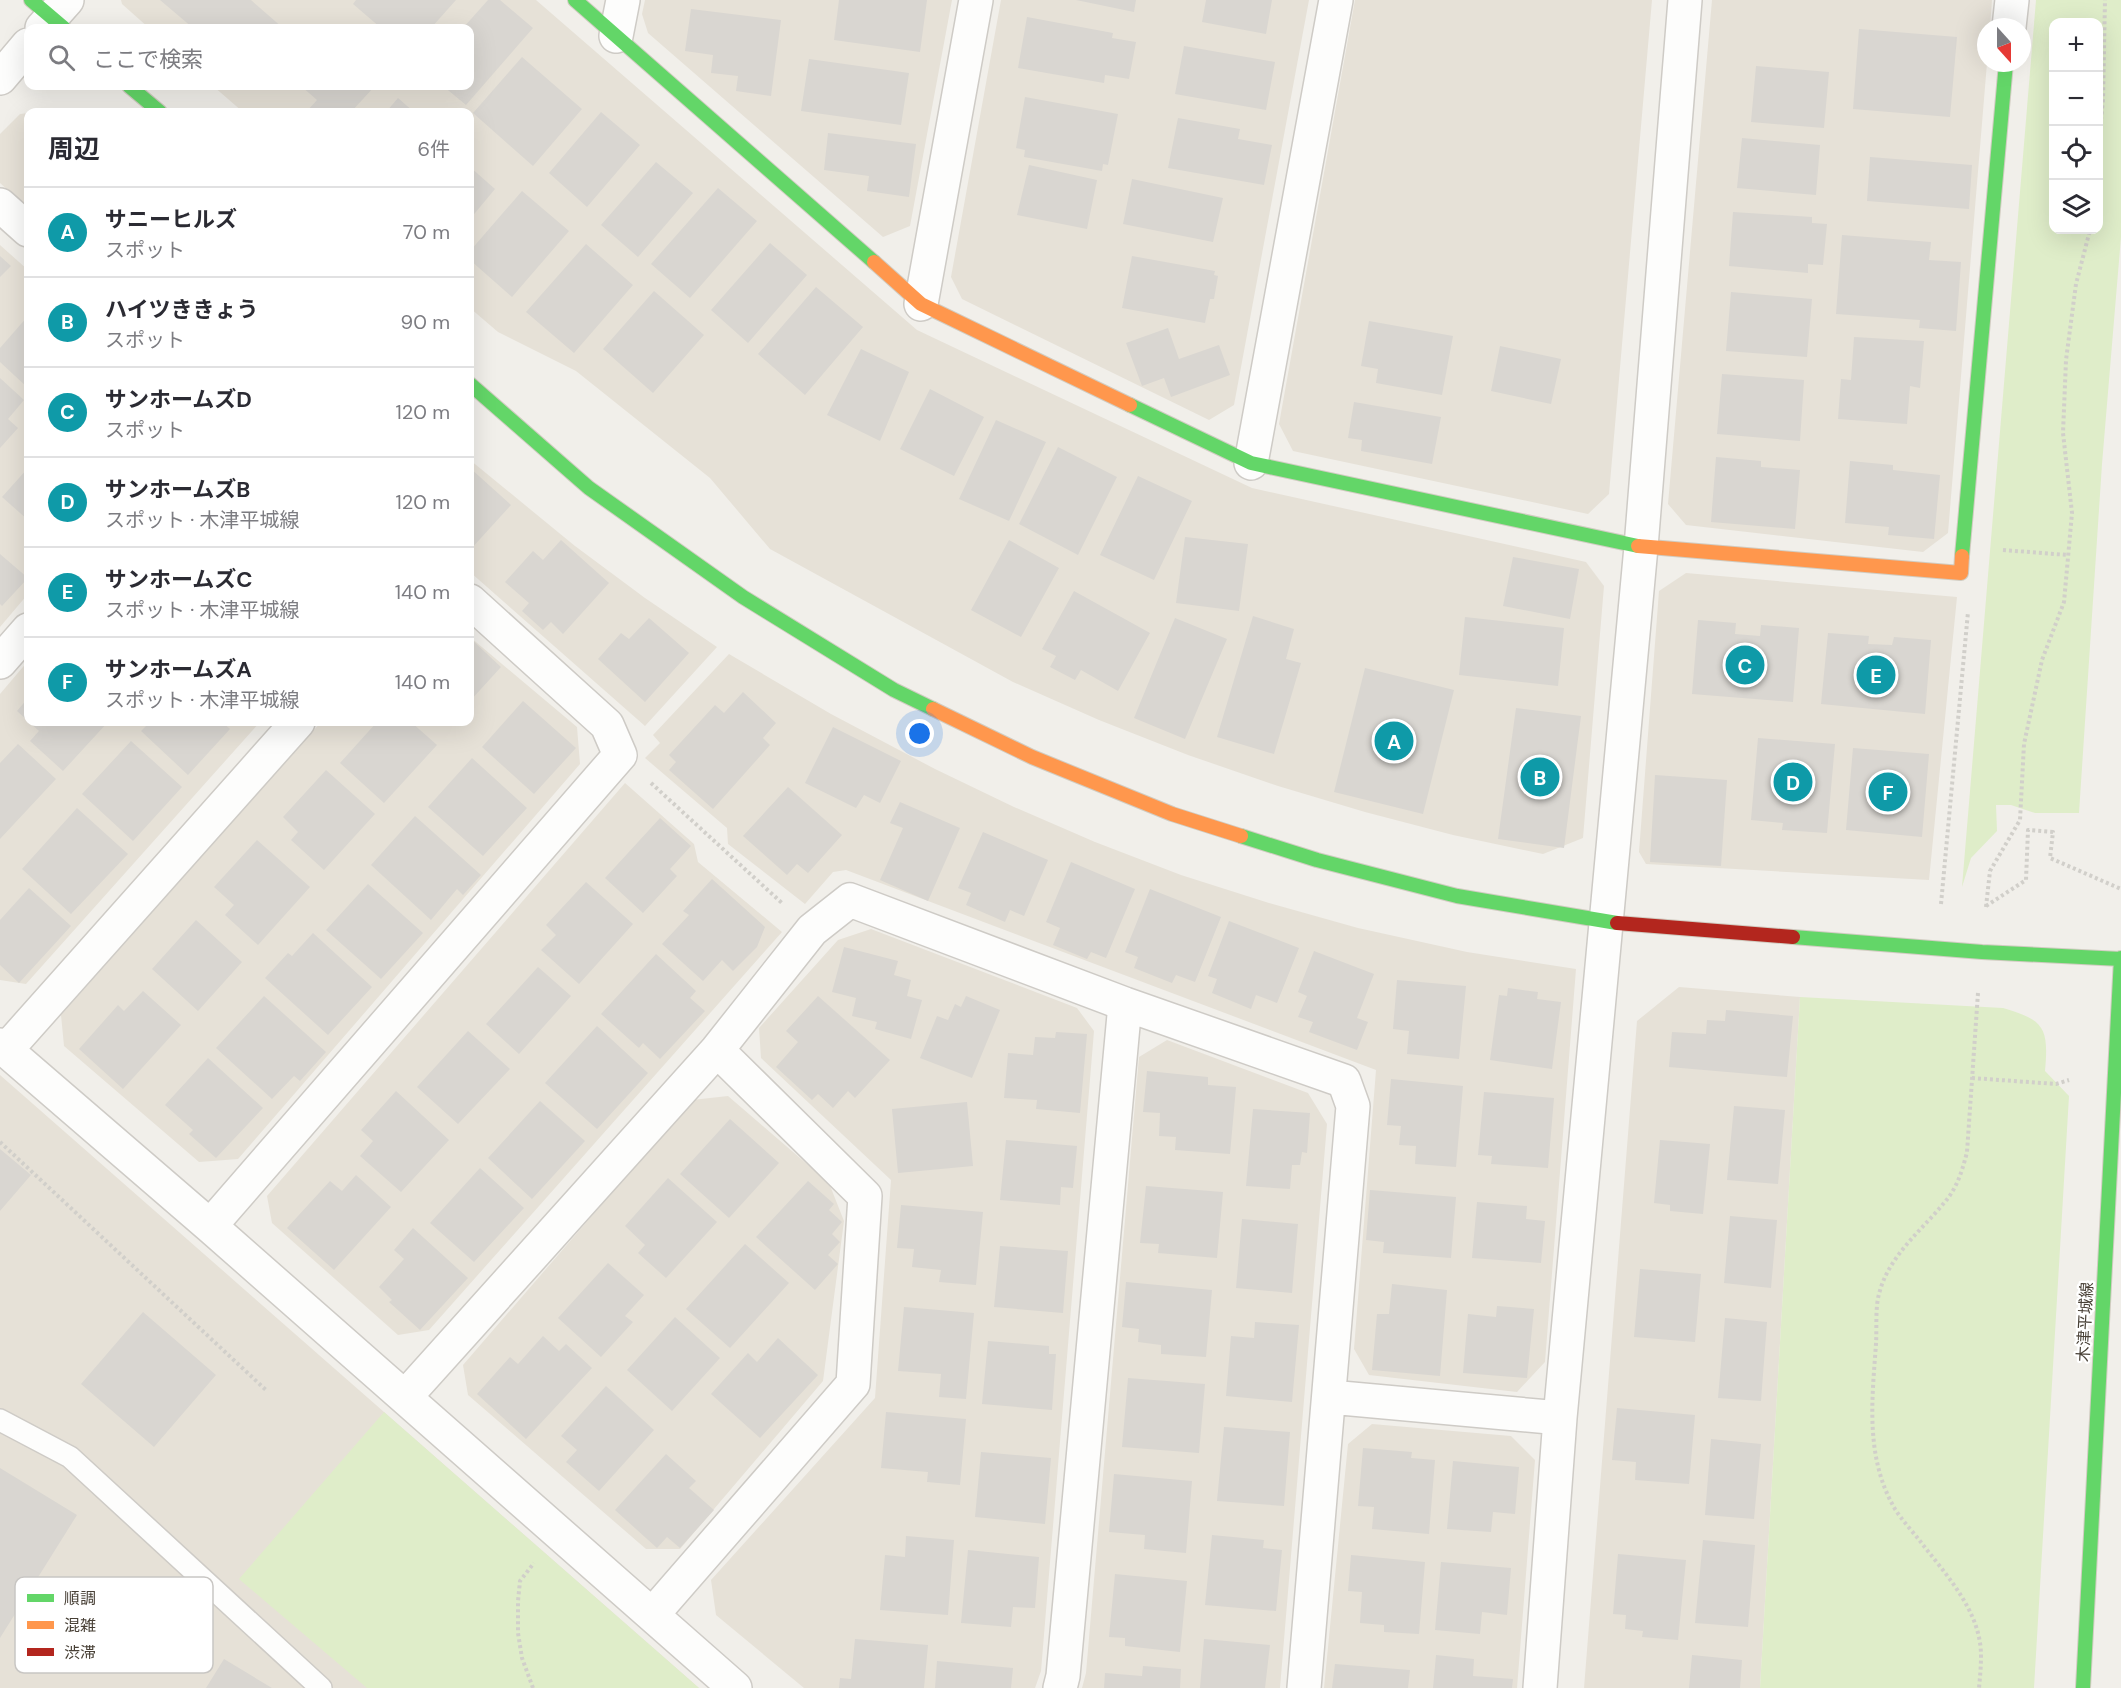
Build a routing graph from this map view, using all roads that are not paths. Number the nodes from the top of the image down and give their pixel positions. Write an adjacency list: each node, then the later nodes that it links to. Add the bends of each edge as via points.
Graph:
1 (575, 0): 8 (street)
2 (623, 0): 8 (street)
3 (976, 0): 16 (street)
4 (1336, 0): 18 (street)
5 (1684, 0): 19 (street)
6 (2012, 0): 7 (street)
7 (2010, 18)
8 (616, 36): 16 (street)
9 (24, 50): 11 (street)
10 (2005, 72): 19 (street, via 1961,573)
11 (0, 78)
12 (134, 90): 13 (street)
13 (155, 108)
14 (0, 205): 15 (street)
15 (24, 226)
16 (921, 304): 18 (street)
17 (474, 387): 24 (street, via 589,488 743,597 894,690 1032,757 1172,814 1317,860 1457,896)
18 (1251, 463): 19 (street)
19 (1641, 547): 24 (street)
20 (474, 605): 29 (street, via 607,724 620,755)
21 (24, 635): 22 (street)
22 (0, 662)
23 (294, 726): 27 (street)
24 (1606, 922): 25 (street); 32 (street)
25 (2121, 959): 42 (street, 木津平城線)
26 (1125, 1004): 28 (street, via 850,900 812,930); 31 (street, via 1344,1081 1353,1106); 39 (street)
27 (3, 1047): 29 (street)
28 (717, 1050): 30 (street); 36 (street, via 865,1196 853,1384)
29 (210, 1226): 30 (street)
30 (405, 1397): 36 (street)
31 (1330, 1397): 32 (street); 40 (street)
32 (1560, 1418): 41 (street)
33 (0, 1420): 34 (lane, via 70,1457)
34 (200, 1577)
35 (213, 1589): 37 (lane)
36 (652, 1615): 38 (street)
37 (321, 1688)
38 (735, 1688)
39 (1060, 1688)
40 (1304, 1688)
41 (1540, 1688)
42 (2083, 1688)

